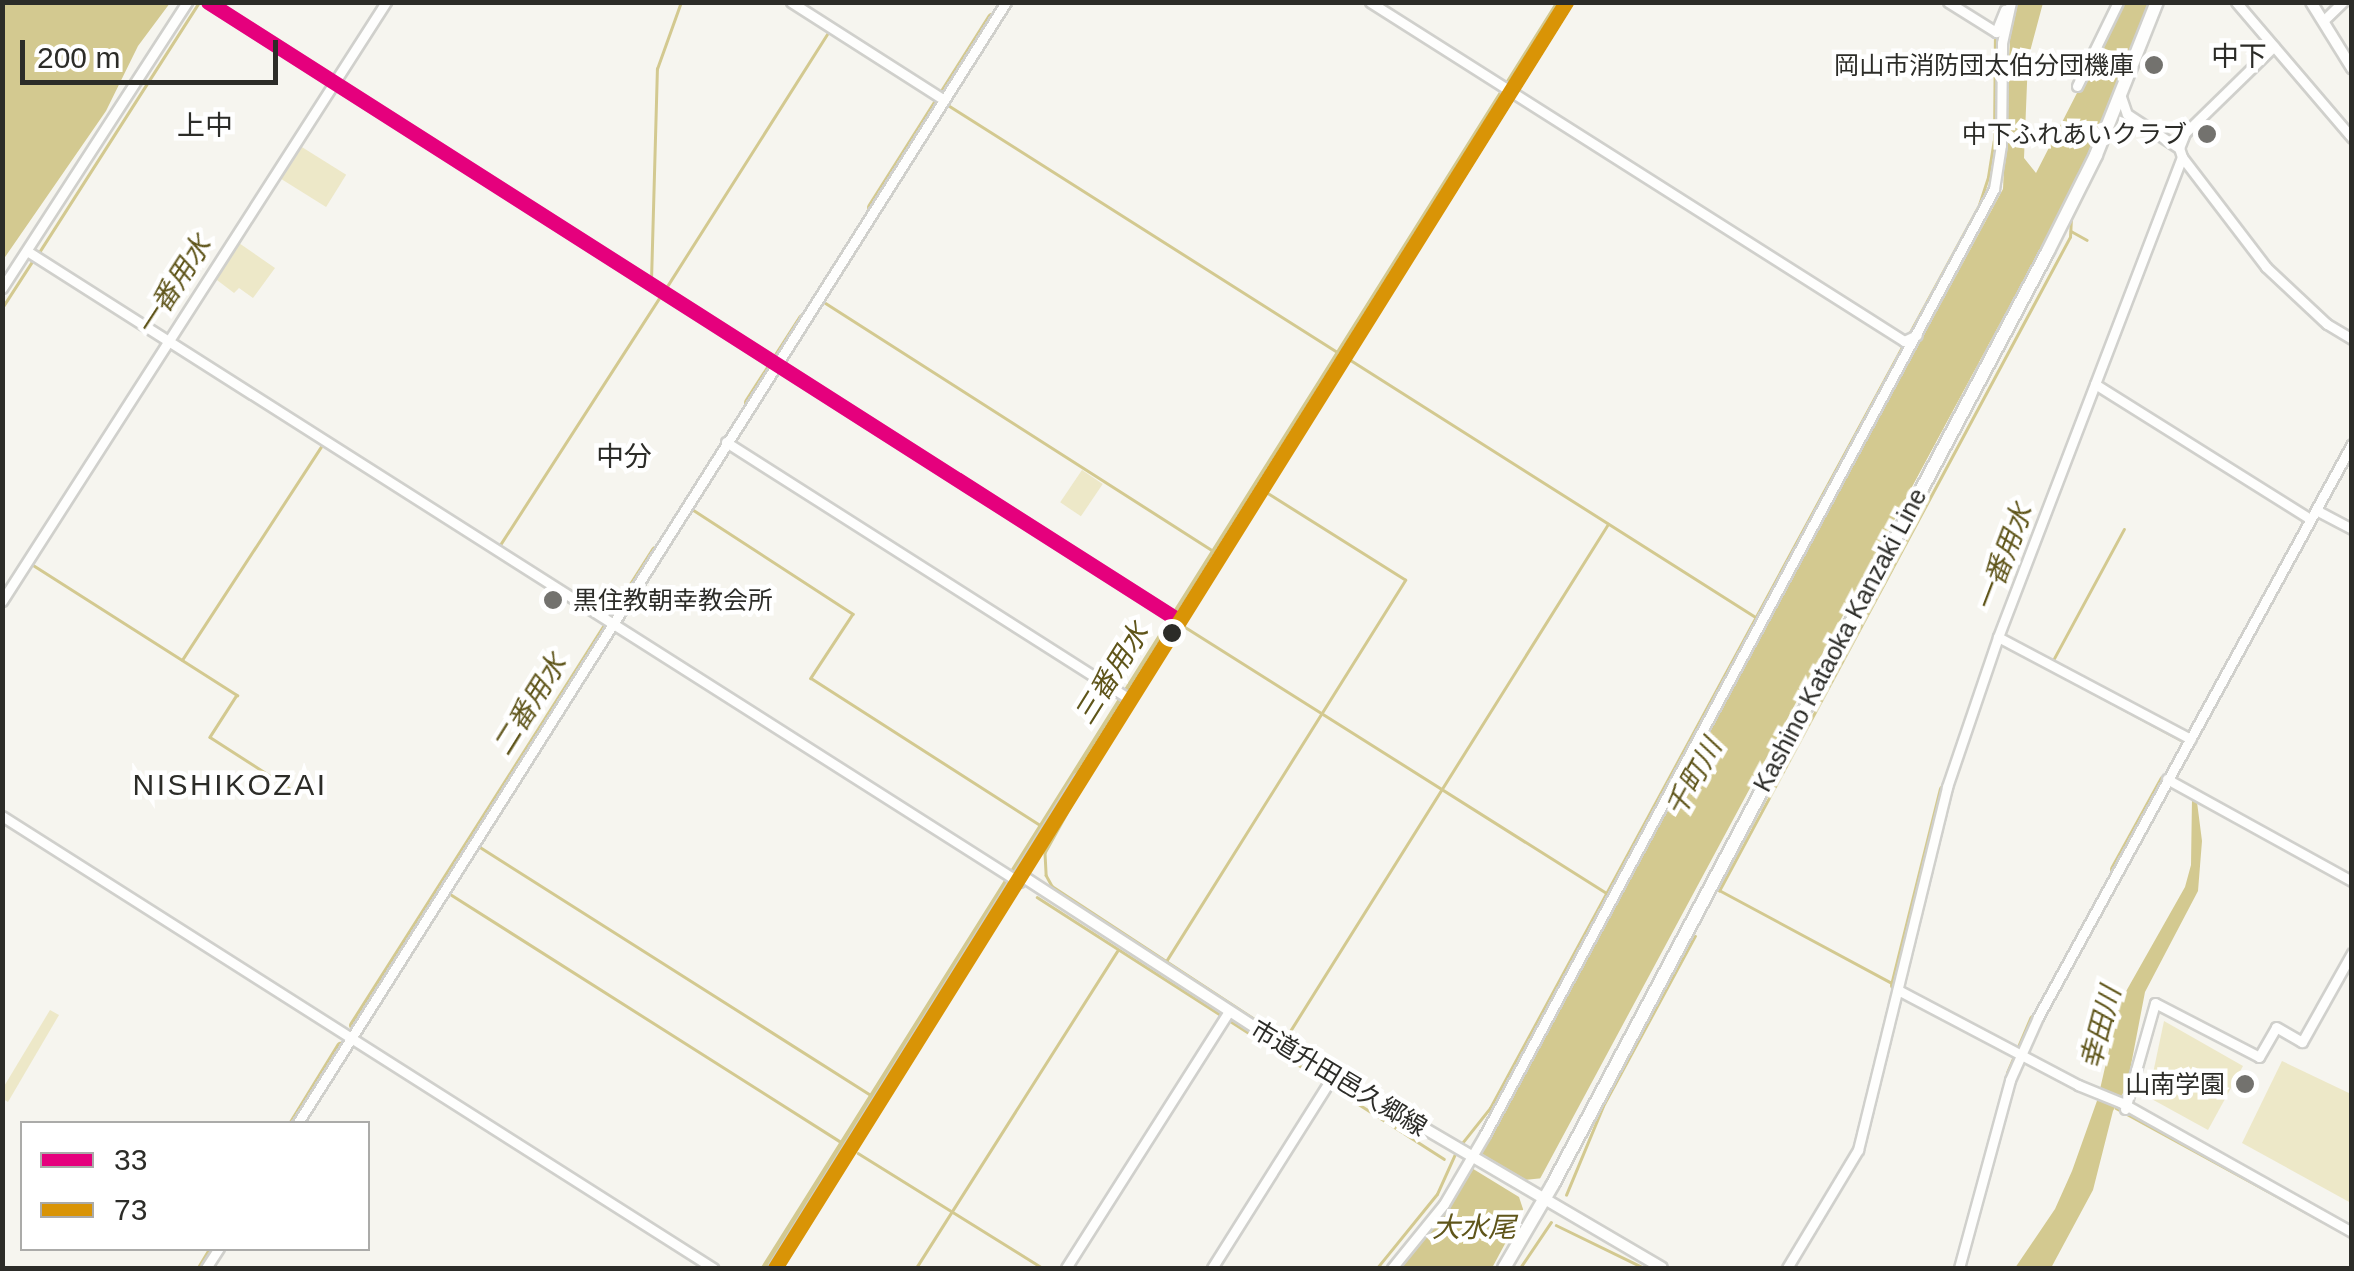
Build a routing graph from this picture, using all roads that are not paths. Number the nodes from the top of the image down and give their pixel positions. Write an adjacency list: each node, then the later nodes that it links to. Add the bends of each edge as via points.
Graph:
1 (186, 2): 25 (street)
2 (208, 2): 18 (street)
3 (386, 2): 18 (street)
4 (790, 2): 22 (street)
5 (1006, 2): 22 (street)
6 (1370, 2): 20 (street)
7 (1566, 2): 20 (street)
8 (1948, 2): 9 (street, via 1996,32)
9 (2009, 2): 27 (street, via 1994,189)
10 (2118, 2): 19 (street)
11 (2157, 2): 21 (main road, Kashino Kataoka Kanzaki Line)
12 (2236, 2): 16 (street)
13 (2311, 2): 15 (street)
14 (2344, 2): 15 (street)
15 (2323, 21): 17 (street)
16 (2272, 47): 23 (street); 24 (street, via 2185,133)
17 (2352, 68)
18 (332, 82): 29 (street); 30 (street)
19 (2077, 86)
20 (1507, 90): 27 (street, via 1906,341); 37 (street)
21 (2120, 94): 24 (street, via 2126,114); 56 (main road, Kashino Kataoka Kanzaki Line, via 2048,251)
22 (941, 98): 30 (street)
23 (2352, 138)
24 (2180, 152): 28 (street, via 2266,268); 31 (street)
25 (32, 254): 26 (street); 29 (street)
26 (2, 288)
27 (1918, 335): 55 (street)
28 (2352, 339)
29 (166, 340): 36 (street); 38 (street)
30 (775, 362): 32 (street); 37 (street)
31 (2094, 384): 34 (street); 39 (street)
32 (726, 442): 38 (street); 40 (street)
33 (2352, 444): 34 (street)
34 (2316, 513): 35 (street); 41 (street)
35 (2352, 529)
36 (2, 601)
37 (1175, 618): 40 (street)
38 (610, 622): 45 (street); 50 (street)
39 (1998, 637): 41 (street); 48 (street, via 1939,811)
40 (1126, 697): 42 (street)
41 (2191, 739): 43 (street)
42 (1080, 778): 45 (street)
43 (2170, 781): 46 (street); 51 (street)
44 (2, 816): 50 (street)
45 (1016, 878): 49 (street, 市道升田邑久郷線); 59 (street)
46 (2352, 881)
47 (2352, 954): 53 (street, via 2302,1042 2276,1027 2259,1057 2155,1003)
48 (1898, 990): 51 (street); 65 (street, via 1858,1150)
49 (1226, 1015): 52 (street, 市道升田邑久郷線); 60 (street)
50 (352, 1038): 54 (street); 58 (street)
51 (2020, 1055): 53 (street); 66 (street)
52 (1330, 1082): 55 (street, 市道升田邑久郷線); 61 (street)
53 (2124, 1106): 57 (street)
54 (299, 1121)
55 (1470, 1157): 56 (street, 市道升田邑久郷線); 62 (street, via 1444,1204)
56 (1540, 1198): 63 (main road, Kashino Kataoka Kanzaki Line); 64 (street, 市道升田邑久郷線)
57 (2352, 1232)
58 (712, 1268)
59 (775, 1268)
60 (1066, 1268)
61 (1212, 1268)
62 (1392, 1268)
63 (1504, 1268)
64 (1662, 1268)
65 (1787, 1268)
66 (1959, 1268)

